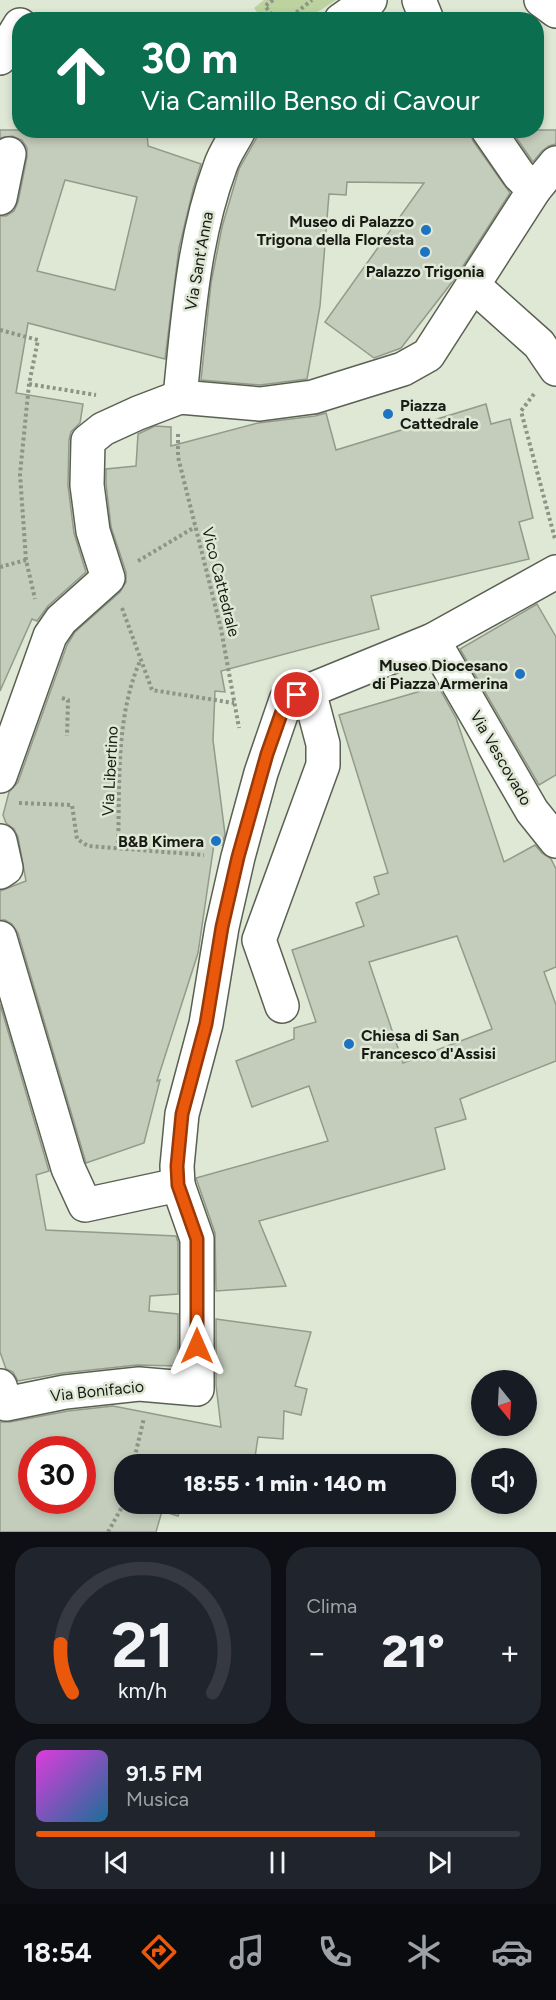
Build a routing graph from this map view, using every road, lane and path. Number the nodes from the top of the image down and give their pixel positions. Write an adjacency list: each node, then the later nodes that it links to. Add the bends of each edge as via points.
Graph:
1 (273, 0): 6 (path, via 265,6)
2 (312, 0): 7 (path)
3 (370, 0): 8 (street)
4 (541, 0): 5 (street)
5 (556, 10)
6 (270, 12)
7 (297, 12)
8 (353, 12)
9 (12, 38): 10 (street)
10 (0, 58)
11 (235, 138): 21 (street, Via Sant'Anna, via 220,165 193,279)
12 (494, 138): 15 (street)
13 (9, 154): 16 (street)
14 (556, 163): 15 (street)
15 (534, 190): 17 (street)
16 (0, 198)
17 (473, 285): 19 (street, via 539,344); 21 (street, via 428,355 403,369 313,397 260,404)
18 (0, 330): 20 (path, via 38,340)
19 (556, 369)
20 (29, 384): 23 (path, via 96,395); 26 (path, via 20,474)
21 (180, 397): 23 (street, via 138,412); 24 (path, Vico Cattedrale, via 177,457)
22 (521, 411): 25 (path)
23 (88, 441): 28 (street, via 87,485 93,531)
24 (195, 527): 28 (path); 34 (path, Vico Cattedrale, via 221,629)
25 (555, 538)
26 (26, 560): 27 (path); 30 (path, via 38,610)
27 (0, 567)
28 (108, 578): 30 (street, via 61,620); 32 (path)
29 (551, 586): 31 (street)
30 (50, 636): 36 (street)
31 (433, 640): 33 (street); 38 (street, Via Vescovado, via 532,811)
32 (140, 661): 34 (path, via 152,690); 39 (path, Via Libertino, via 122,730)
33 (309, 691): 35 (street, via 286,700); 43 (street, via 323,744 323,765 259,940)
34 (234, 703): 35 (path, Vico Cattedrale, via 244,748)
35 (264, 763): 40 (street)
36 (6, 789): 39 (path, via 72,805 77,839 88,846)
37 (0, 841): 41 (street, via 6,868)
38 (556, 841)
39 (118, 849): 40 (path)
40 (238, 857): 44 (street, via 206,1024 182,1114)
41 (0, 872)
42 (0, 938): 44 (street, via 69,1167 85,1205)
43 (282, 1006)
44 (178, 1185): 45 (street, Via Bonifacio, via 197,1239 197,1389 139,1384)
45 (3, 1395)
46 (118, 1514): 47 (path)
47 (108, 1532)

